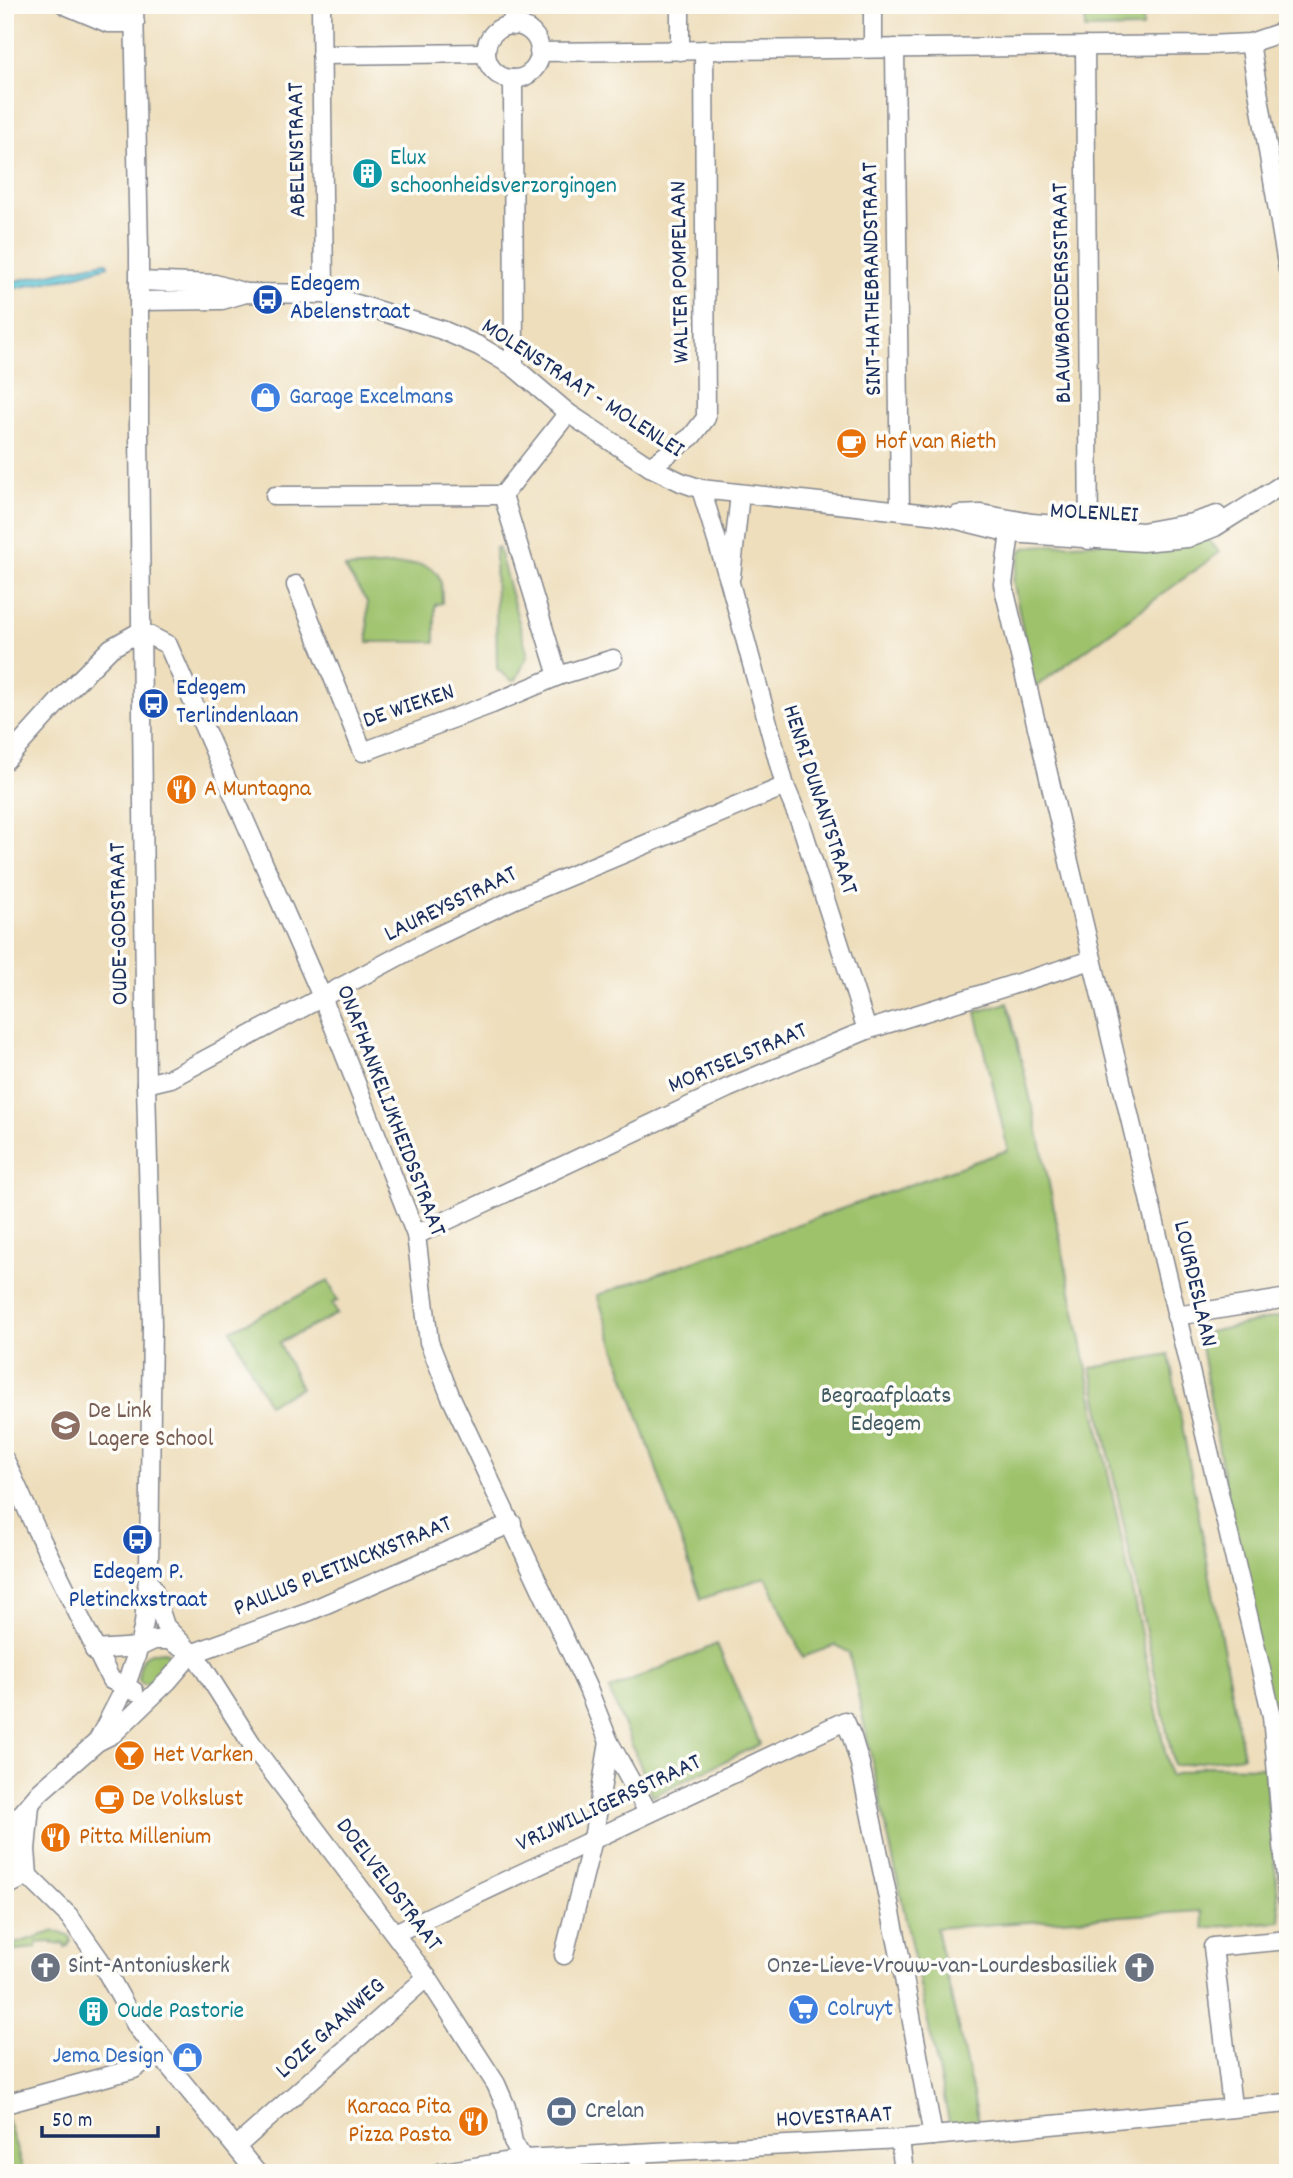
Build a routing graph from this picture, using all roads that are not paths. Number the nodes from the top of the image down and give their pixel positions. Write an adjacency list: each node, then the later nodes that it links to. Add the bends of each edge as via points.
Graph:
1 (65, 5): 6 (street, via 108,23)
2 (321, 5): 17 (street, ABELENSTRAAT)
3 (513, 5): 7 (street)
4 (680, 5): 14 (street)
5 (873, 5): 11 (street)
6 (134, 14): 20 (street, OUDE-GODSTRAAT)
7 (513, 26): 15 (street, via 534,37); 16 (street, via 493,34)
8 (1288, 30): 9 (street)
9 (1250, 43): 10 (street); 19 (street)
10 (1085, 46): 12 (street); 35 (street, BLAUWBROEDERSSTRAAT)
11 (873, 48): 12 (street); 13 (street)
12 (895, 48): 32 (street, SINT-HATHEBRANDSTRAAT)
13 (704, 50): 14 (street); 26 (street, WALTER POMPELAAN, via 706,418 692,436)
14 (680, 51): 15 (street)
15 (539, 52): 18 (street, via 528,74)
16 (486, 53): 17 (street); 18 (street, via 494,72)
17 (321, 55): 22 (street, ABELENSTRAAT)
18 (513, 79): 24 (street)
19 (1288, 270)
20 (139, 281): 21 (street, via 215,284); 23 (street, OUDE-GODSTRAAT)
21 (246, 293): 22 (street, MOLENSTRAAT - MOLENLEI); 23 (street, via 222,300)
22 (324, 294): 24 (street, MOLENSTRAAT - MOLENLEI, via 442,330)
23 (139, 301): 38 (street, OUDE-GODSTRAAT)
24 (514, 367): 25 (street, MOLENSTRAAT - MOLENLEI)
25 (568, 413): 26 (street, MOLENSTRAAT - MOLENLEI); 29 (street)
26 (650, 467): 28 (street, MOLENSTRAAT - MOLENLEI)
27 (1285, 488): 35 (street, via 1241,510 1192,523)
28 (701, 489): 30 (street, MOLENSTRAAT - MOLENLEI); 36 (street, HENRI DUNANTSTRAAT)
29 (503, 495): 31 (street); 40 (street)
30 (740, 495): 32 (street, MOLENSTRAAT - MOLENLEI); 36 (street, HENRI DUNANTSTRAAT)
31 (275, 496)
32 (900, 510): 33 (street, MOLENSTRAAT - MOLENLEI)
33 (938, 515): 34 (street, MOLENLEI); 35 (street, via 981,514)
34 (1010, 533): 35 (street, MOLENLEI); 43 (street, LOURDESLAAN, via 1003,584)
35 (1089, 534)
36 (730, 583): 42 (street, HENRI DUNANTSTRAAT)
37 (296, 585): 40 (street, DE WIEKEN, via 363,751)
38 (141, 631): 41 (street, via 111,648); 44 (street, ONAFHANKELIJKHEIDSSTRAAT, via 168,645); 46 (street, OUDE-GODSTRAAT)
39 (614, 659): 40 (street, DE WIEKEN)
40 (558, 676)
41 (5, 761)
42 (785, 786): 44 (street, LAUREYSSTRAAT, via 515,899); 45 (street, HENRI DUNANTSTRAAT, via 802,824)
43 (1092, 960): 45 (street, MORTSELSTRAAT); 49 (street, LOURDESLAAN)
44 (322, 997): 46 (street, LAUREYSSTRAAT, via 172,1078); 47 (street, ONAFHANKELIJKHEIDSSTRAAT)
45 (867, 1030): 47 (street, MORTSELSTRAAT, via 716,1093)
46 (146, 1084): 52 (street, OUDE-GODSTRAAT, via 152,1325)
47 (416, 1235): 51 (street, ONAFHANKELIJKHEIDSSTRAAT, via 429,1342)
48 (1288, 1298): 49 (street)
49 (1176, 1316): 65 (street, LOURDESLAAN, via 1272,1716)
50 (5, 1460): 54 (street)
51 (512, 1523): 55 (street, PAULUS PLETINCKXSTRAAT, via 310,1611); 59 (street, ONAFHANKELIJKHEIDSSTRAAT)
52 (149, 1567): 53 (street, OUDE-GODSTRAAT); 55 (street, OUDE-GODSTRAAT, via 165,1626)
53 (139, 1647): 54 (street); 55 (street, via 169,1640); 56 (street, OUDE-GODSTRAAT)
54 (94, 1650): 56 (street, via 111,1680)
55 (191, 1654): 57 (street); 66 (street, DOELVELDSTRAAT, via 255,1749)
56 (125, 1688): 57 (street); 58 (street, OUDE-GODSTRAAT)
57 (150, 1697): 58 (street, via 113,1734)
58 (97, 1742): 62 (street, via 30,1805)
59 (609, 1742): 60 (street, ONAFHANKELIJKHEIDSSTRAAT); 61 (street)
60 (648, 1812): 61 (street, VRIJWILLIGERSSTRAAT); 74 (street, VRIJWILLIGERSSTRAAT, via 845,1721 860,1764)
61 (593, 1839): 66 (street, VRIJWILLIGERSSTRAAT); 68 (street)
62 (14, 1851): 63 (street)
63 (28, 1875): 64 (street); 70 (street, via 69,1916)
64 (5, 1887)
65 (1288, 1902)
66 (395, 1933): 69 (street, DOELVELDSTRAAT)
67 (1288, 1940): 73 (street, via 1213,1947)
68 (564, 1955)
69 (427, 1977): 76 (street, LOZE GAANWEG); 78 (street, DOELVELDSTRAAT, via 496,2084 506,2107)
70 (156, 2053): 72 (street, via 134,2068); 76 (street)
71 (1288, 2103): 73 (street, HOVESTRAAT)
72 (5, 2104)
73 (1232, 2106): 74 (street, HOVESTRAAT)
74 (933, 2136): 75 (street, HOVESTRAAT)
75 (900, 2139): 77 (street, HOVESTRAAT); 82 (street)
76 (237, 2146): 79 (street)
77 (637, 2153): 78 (street, HOVESTRAAT); 81 (street)
78 (518, 2166): 80 (street, HOVESTRAAT)
79 (255, 2172)
80 (438, 2173)
81 (640, 2173)
82 (904, 2173)

